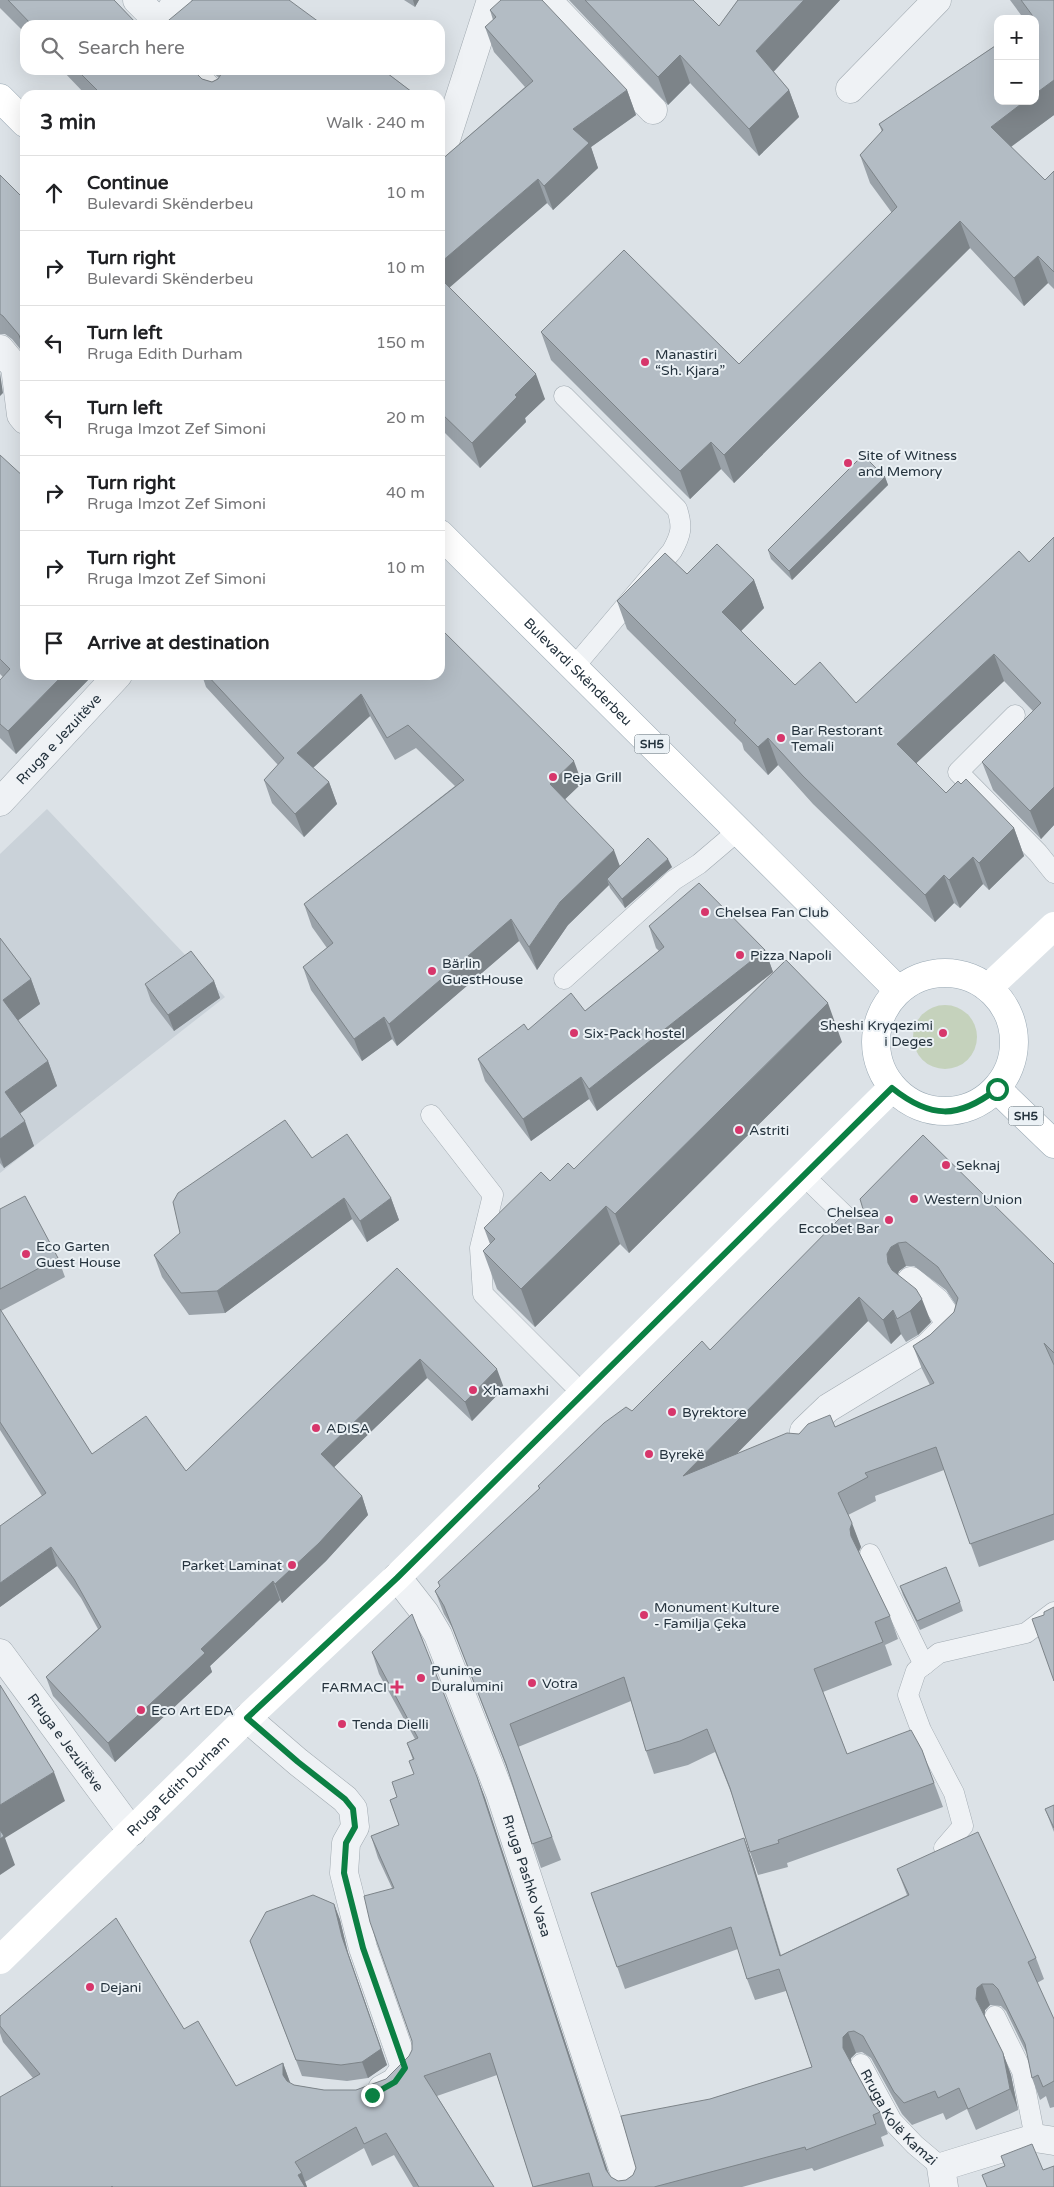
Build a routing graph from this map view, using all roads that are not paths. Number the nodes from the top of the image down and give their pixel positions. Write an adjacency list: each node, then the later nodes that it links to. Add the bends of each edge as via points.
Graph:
1 (137, 0): 6 (street)
2 (177, 0): 7 (street)
3 (491, 0): 14 (street)
4 (547, 0): 12 (street)
5 (937, 0): 9 (street)
6 (157, 20)
7 (165, 20)
8 (200, 75): 10 (lane)
9 (850, 89)
10 (214, 90)
11 (0, 98): 13 (main road)
12 (653, 110)
13 (20, 118)
14 (445, 143)
15 (0, 349): 17 (street, via 15,367)
16 (564, 396): 19 (lane, via 677,509 682,522 681,535 672,551)
17 (20, 406)
18 (445, 539): 19 (main road, Bulevardi Skënderbeu / SH5)
19 (574, 667): 23 (main road, Bulevardi Skënderbeu / SH5)
20 (113, 680): 22 (street, Rruga e Jezuitëve)
21 (1016, 715): 24 (lane, via 958,772)
22 (0, 802)
23 (739, 830): 26 (lane, via 699,864 674,880); 28 (main road, Bulevardi Skënderbeu / SH5)
24 (1054, 873)
25 (1054, 926): 27 (main road)
26 (564, 979)
27 (988, 988): 28 (main road, via 972,978 939,973 914,980); 30 (main road, via 1004,1004 1013,1025 1014,1048 1009,1069)
28 (898, 990): 29 (main road, via 886,1004 875,1038 876,1056)
29 (892, 1088): 30 (main road, via 910,1103 933,1111 956,1111 979,1103); 33 (main road, Rruga Edith Durham)
30 (997, 1089): 32 (main road, SH5)
31 (431, 1115): 36 (lane, via 492,1195 480,1248 484,1294)
32 (1054, 1144)
33 (804, 1176): 34 (lane); 36 (main road, Rruga Edith Durham)
34 (860, 1230)
35 (911, 1281): 37 (street, via 936,1302 951,1324 928,1347 828,1408 804,1431)
36 (582, 1393): 39 (main road, Rruga Edith Durham)
37 (802, 1443)
38 (870, 1554): 42 (lane)
39 (397, 1578): 43 (main road, Rruga Edith Durham); 52 (street, Rruga Pashko Vasa, via 425,1613 438,1636 500,1792)
40 (1054, 1612): 42 (lane, via 1026,1633 939,1653)
41 (0, 1653): 44 (street, Rruga e Jezuitëve)
42 (924, 1665): 45 (lane, via 916,1671 908,1695 921,1730 954,1792 963,1826)
43 (247, 1718): 44 (main road, Rruga Edith Durham); 49 (street, via 353,1809 355,1827 346,1843 344,1873 363,1948 405,2068 395,2082 372,2095)
44 (132, 1832): 46 (main road, Rruga Edith Durham)
45 (944, 1848)
46 (0, 1960)
47 (995, 2016): 50 (lane, Rruga Kolë Kamzi, via 1022,2071)
48 (861, 2064): 51 (lane, Rruga Kolë Kamzi, via 892,2121)
49 (354, 2096)
50 (1044, 2140): 51 (street, Rruga Kolë Kamzi)
51 (943, 2177)
52 (629, 2187)

